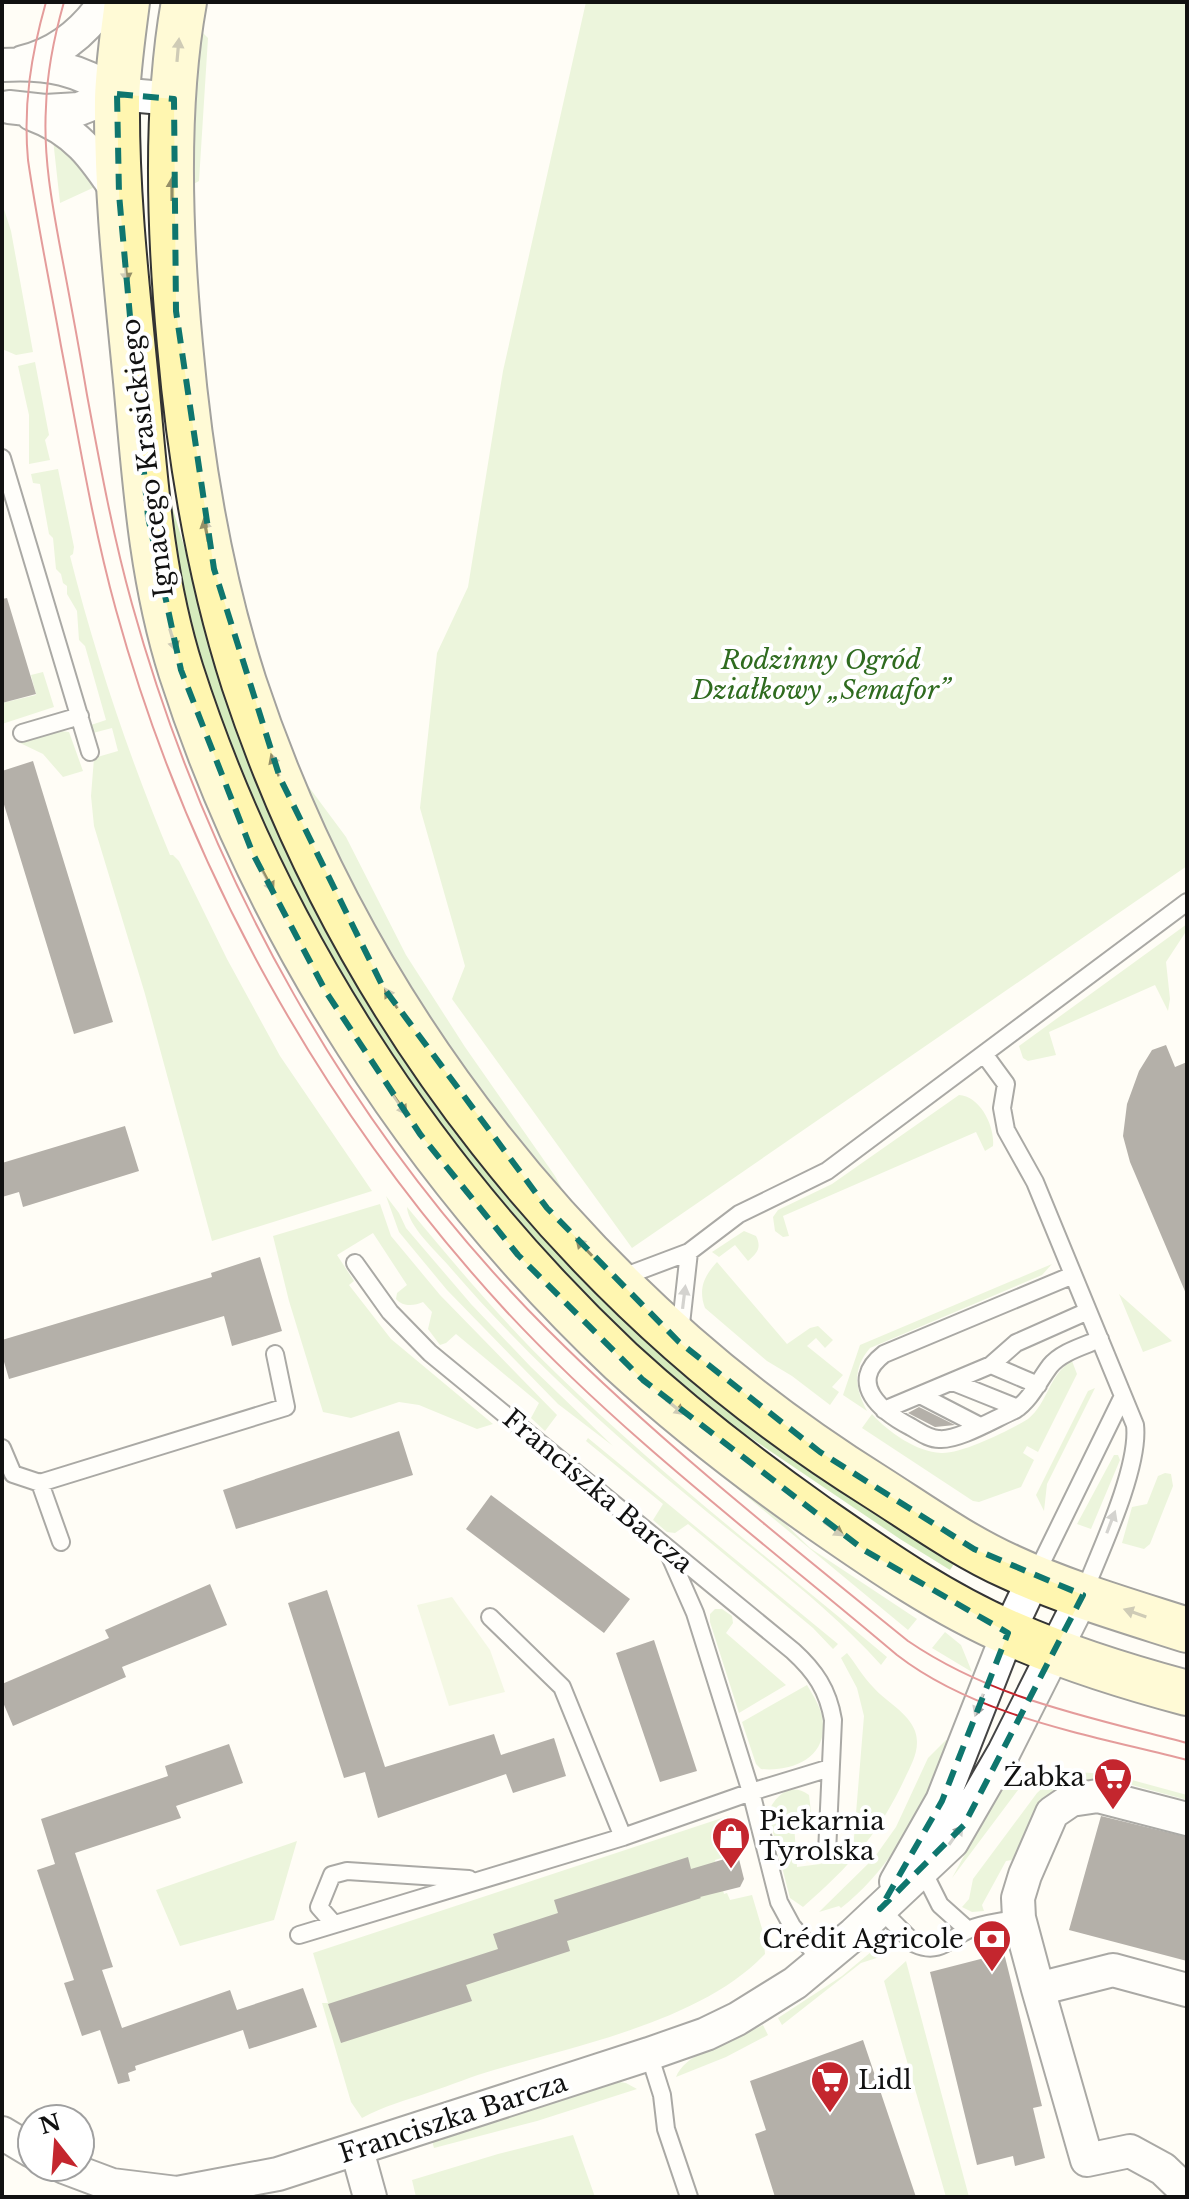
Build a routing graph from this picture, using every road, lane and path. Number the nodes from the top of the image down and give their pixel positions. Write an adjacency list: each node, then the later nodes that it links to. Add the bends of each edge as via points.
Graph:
1 (105, 2): 4 (street, via 68,42 32,60)
2 (127, 2): 5 (main road, Ignacego Krasickiego)
3 (184, 2): 6 (main road, Ignacego Krasickiego, one-way to 3)
4 (7, 65): 5 (street, via 72,70)
5 (117, 94): 6 (street); 7 (street, via 79,109); 8 (main road, Ignacego Krasickiego)
6 (174, 99): 18 (main road, Ignacego Krasickiego, one-way to 6, via 497,1148 383,987 275,765 244,682 195,470 176,311)
7 (6, 107): 8 (street, via 45,119 71,135 95,157)
8 (119, 194): 39 (main road, Ignacego Krasickiego, one-way to 39, via 148,517 164,611 211,755 253,854 335,1006 429,1146 518,1255 616,1356 770,1484 929,1591)
9 (2, 458): 10 (lane)
10 (80, 716): 11 (lane); 12 (lane)
11 (22, 733)
12 (90, 752)
13 (1187, 902): 14 (lane)
14 (984, 1054): 15 (lane, via 827,1171 739,1214); 17 (lane, via 1006,1084 1006,1130 1035,1182)
15 (689, 1252): 18 (lane); 21 (lane, one-way to 15)
16 (355, 1263): 34 (lane, Franciszka Barcza, via 390,1312 430,1353)
17 (1073, 1275): 19 (lane); 29 (lane, via 884,1354 867,1378)
18 (615, 1280): 21 (main road, Ignacego Krasickiego)
19 (1088, 1311): 20 (lane); 23 (lane, via 1016,1343)
20 (1100, 1339): 25 (lane, via 1058,1358); 27 (lane)
21 (679, 1342): 35 (main road, Ignacego Krasickiego, via 820,1452 974,1549)
22 (275, 1354): 32 (lane, via 286,1407)
23 (991, 1365): 24 (lane); 25 (lane)
24 (953, 1382): 26 (lane); 28 (lane)
25 (1038, 1385): 28 (lane)
26 (920, 1395): 29 (lane); 30 (lane)
27 (1123, 1396): 35 (lane); 36 (lane, one-way to 27, via 1135,1452 1135,1425)
28 (1018, 1408): 30 (lane)
29 (884, 1410): 30 (lane, via 939,1439)
30 (980, 1426)
31 (2, 1448): 32 (lane, via 13,1474)
32 (40, 1483): 33 (lane)
33 (61, 1542)
34 (665, 1547): 42 (lane, Franciszka Barcza, via 815,1673 833,1720); 43 (lane, via 695,1613)
35 (1034, 1578): 36 (main road, Ignacego Krasickiego); 39 (street, Franciszka Barcza)
36 (1083, 1595): 38 (main road, Ignacego Krasickiego, one-way to 36); 40 (street, Franciszka Barcza)
37 (490, 1617): 45 (lane, via 562,1687)
38 (1187, 1630)
39 (1008, 1633): 40 (main road, Ignacego Krasickiego); 49 (street, Franciszka Barcza, one-way to 49, via 942,1801)
40 (1056, 1653): 41 (main road, Ignacego Krasickiego); 47 (street, Franciszka Barcza, one-way to 40, via 964,1825)
41 (1187, 1693)
42 (830, 1768): 43 (lane); 46 (lane, Franciszka Barcza)
43 (751, 1792): 45 (lane); 54 (lane, via 779,1902)
44 (1187, 1819): 50 (street, via 1098,1796 1071,1800 1052,1813 1025,1875)
45 (623, 1837): 48 (lane)
46 (827, 1853)
47 (923, 1871): 49 (street, Franciszka Barcza); 52 (lane, via 940,1905)
48 (478, 1880): 51 (lane); 51 (lane, via 347,1871 332,1875 319,1907)
49 (880, 1909): 52 (lane, via 922,1947 944,1947); 54 (street, Franciszka Barcza)
50 (1019, 1918): 52 (lane); 55 (street)
51 (334, 1924): 53 (lane)
52 (968, 1930)
53 (299, 1935)
54 (822, 1962): 57 (street, Franciszka Barcza, via 737,2019)
55 (1038, 1989): 56 (street, via 1113,1970); 60 (street, via 1087,2160 1130,2151 1163,2169)
56 (1187, 1990)
57 (649, 2054): 58 (street, Franciszka Barcza); 62 (lane)
58 (357, 2150): 59 (street, Franciszka Barcza, via 278,2174 177,2193); 61 (street)
59 (96, 2179)
60 (1187, 2192)
61 (370, 2197)
62 (689, 2197)

